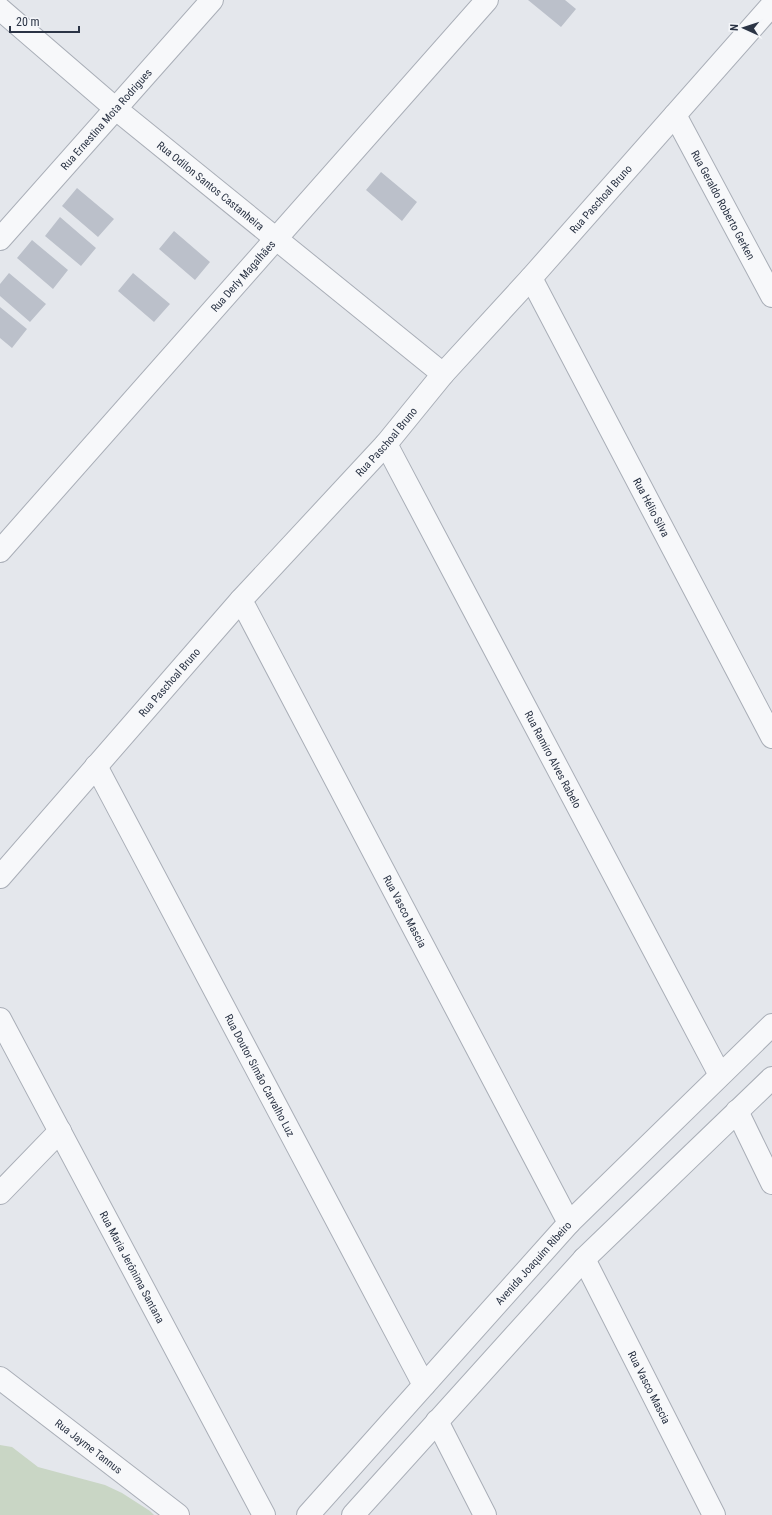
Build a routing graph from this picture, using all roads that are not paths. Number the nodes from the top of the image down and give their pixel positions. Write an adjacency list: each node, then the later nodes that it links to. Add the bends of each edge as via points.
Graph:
1 (212, 0): 5 (street, Rua Ernestina Mota Rodrigues)
2 (487, 0): 7 (street, Rua Derly Magalhães)
3 (772, 5): 6 (street, Rua Paschoal Bruno)
4 (0, 9): 5 (street, Rua Odilon Santos Castanheira)
5 (116, 109): 7 (street, Rua Odilon Santos Castanheira); 8 (street, Rua Ernestina Mota Rodrigues)
6 (675, 115): 9 (street, Rua Paschoal Bruno); 10 (street, Rua Geraldo Roberto Gerken)
7 (277, 238): 11 (street, Rua Odilon Santos Castanheira); 13 (street, Rua Derly Magalhães)
8 (0, 239)
9 (531, 278): 11 (street, Rua Paschoal Bruno); 15 (street, Rua Hélio Silva)
10 (772, 296)
11 (443, 374): 12 (street, Rua Paschoal Bruno)
12 (386, 444): 14 (street, Rua Paschoal Bruno); 20 (street, Rua Ramiro Alves Rabelo)
13 (0, 551)
14 (241, 600): 16 (street, Rua Paschoal Bruno); 26 (street, Rua Vasco Mascia)
15 (772, 737)
16 (96, 766): 17 (street, Rua Paschoal Bruno); 29 (street, Rua Doutor Simão Carvalho Luz)
17 (0, 877)
18 (0, 1019): 23 (street, Rua Maria Jerônima Santana)
19 (772, 1025): 20 (street, Avenida Joaquim Ribeiro)
20 (720, 1076): 26 (street, Avenida Joaquim Ribeiro)
21 (772, 1078): 22 (street)
22 (737, 1111): 24 (street); 27 (street)
23 (60, 1131): 25 (street); 32 (street, Rua Maria Jerônima Santana)
24 (772, 1183)
25 (0, 1193)
26 (569, 1223): 29 (street, Avenida Joaquim Ribeiro)
27 (584, 1259): 30 (street); 36 (street, Rua Vasco Mascia)
28 (0, 1378): 31 (street, Rua Jayme Tannus)
29 (424, 1385): 33 (street, Avenida Joaquim Ribeiro)
30 (437, 1421): 34 (street); 35 (street)
31 (178, 1515)
32 (264, 1515)
33 (308, 1515)
34 (353, 1515)
35 (485, 1515)
36 (714, 1515)

